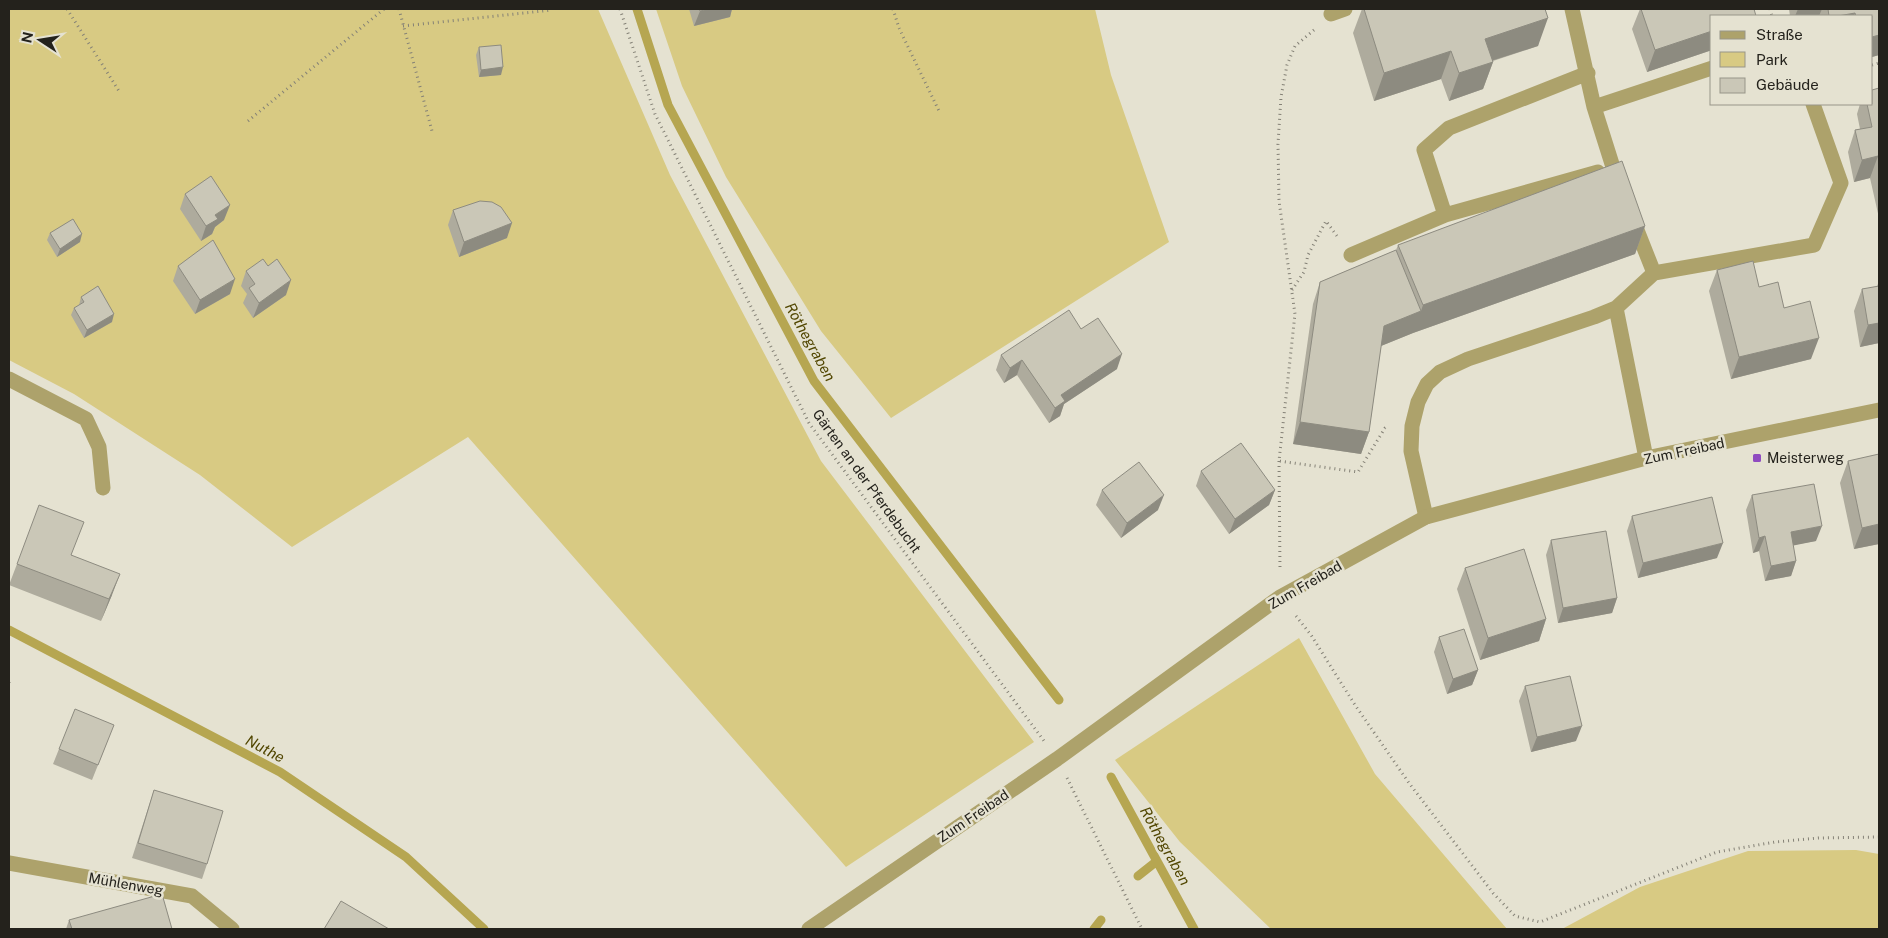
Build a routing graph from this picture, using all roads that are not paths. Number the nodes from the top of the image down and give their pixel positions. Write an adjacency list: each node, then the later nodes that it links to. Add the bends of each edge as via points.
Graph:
1 (1572, 9): 3 (street)
2 (1710, 69): 5 (street)
3 (1588, 73): 5 (street); 7 (street, via 1449,128 1424,150)
4 (1813, 105): 9 (street, via 1841,182 1814,244)
5 (1594, 107): 6 (street)
6 (1612, 168): 7 (street); 9 (street)
7 (1445, 215): 8 (street)
8 (1351, 255)
9 (1654, 273): 10 (street)
10 (1616, 308): 13 (street); 15 (street, via 1468,359 1440,372 1427,384 1413,422 1411,451)
11 (9, 380): 14 (street, via 86,419 99,447)
12 (1879, 410): 13 (street, Zum Freibad)
13 (1646, 458): 15 (street, Zum Freibad)
14 (103, 488)
15 (1426, 517): 18 (street, Zum Freibad, via 1280,597 1057,758)
16 (9, 863): 17 (street, Mühlenweg, via 192,896)
17 (232, 929)
18 (809, 929)

